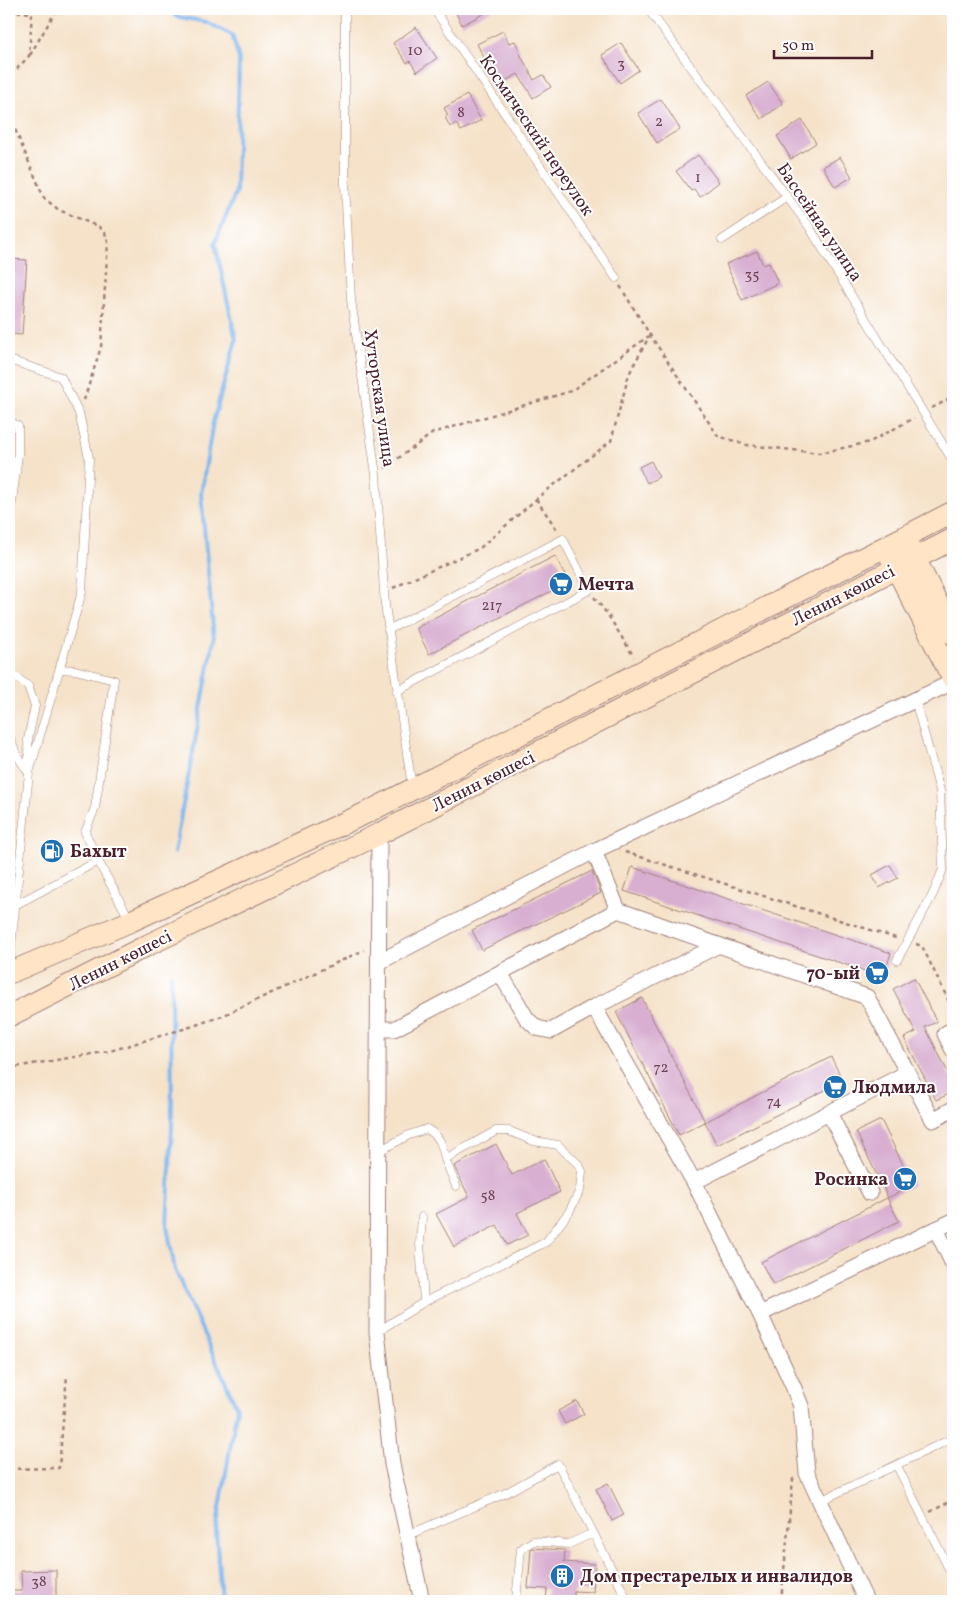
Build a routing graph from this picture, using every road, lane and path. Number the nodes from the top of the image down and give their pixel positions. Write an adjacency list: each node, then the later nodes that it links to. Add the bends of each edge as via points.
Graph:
1 (57, 9): 6 (path)
2 (345, 9): 21 (lane, Хуторская улица, via 345,184 351,299)
3 (434, 9): 11 (lane, Космический переулок)
4 (648, 9): 9 (lane, Бассейная улица)
5 (9, 11): 6 (path, via 32,13)
6 (29, 56): 7 (path)
7 (9, 73)
8 (9, 115): 16 (path, via 44,198 59,210 98,227 108,242 101,347)
9 (787, 197): 10 (lane); 15 (lane, Бассейная улица, via 808,225)
10 (722, 240)
11 (616, 278): 12 (path)
12 (650, 335): 15 (path, via 718,436 746,445 820,453 870,442); 21 (path, via 571,391 432,433); 22 (path, via 629,374 611,441)
13 (9, 360): 16 (lane, via 61,377)
14 (953, 397): 15 (path)
15 (924, 412): 20 (lane, Бассейная улица)
16 (80, 413): 35 (lane, via 89,458 82,592)
17 (9, 421): 18 (lane, via 18,426)
18 (18, 455): 19 (lane); 24 (lane)
19 (9, 457)
20 (953, 462)
21 (376, 475): 31 (lane, Хуторская улица)
22 (536, 499): 26 (path); 31 (path, via 480,548)
23 (953, 512): 25 (main road, Ленин көшесі)
24 (9, 525)
25 (904, 537): 28 (main road, Ленин көшесі); 29 (main road)
26 (563, 539): 30 (lane); 32 (lane)
27 (953, 539): 29 (main road, Ленин көшесі)
28 (885, 547): 29 (main road); 42 (main road, Ленин көшесі)
29 (905, 563): 33 (main road); 37 (main road); 43 (main road, Ленин көшесі)
30 (589, 590): 34 (path, via 608,614); 38 (lane)
31 (384, 592): 32 (lane, Хуторская улица)
32 (388, 630): 38 (lane, Хуторская улица)
33 (953, 634)
34 (634, 658)
35 (60, 669): 41 (lane); 45 (lane, via 114,680 96,808 85,832)
36 (9, 672): 41 (lane, via 28,686 35,706 28,739)
37 (953, 681): 39 (street)
38 (397, 691): 42 (lane, Хуторская улица)
39 (915, 700): 44 (street); 49 (lane, via 940,791 943,870)
40 (9, 734): 41 (lane)
41 (28, 773): 46 (lane)
42 (412, 789): 48 (main road, Ленин көшесі)
43 (379, 834): 50 (street); 59 (main road, Ленин көшесі)
44 (599, 848): 47 (street); 49 (path); 53 (street)
45 (98, 860): 46 (lane); 48 (lane)
46 (15, 905): 54 (lane)
47 (618, 910): 51 (street); 56 (street)
48 (131, 921): 55 (main road, Ленин көшесі)
49 (907, 942): 52 (lane); 58 (path, via 922,946)
50 (379, 943): 53 (street); 63 (path, via 222,1016 190,1027 110,1051)
51 (719, 946): 57 (street); 64 (street, via 867,997)
52 (897, 960)
53 (379, 962): 60 (street)
54 (9, 966)
55 (9, 973)
56 (500, 973): 57 (street, via 527,1019 537,1028 551,1031); 60 (street, via 394,1029)
57 (594, 1007): 69 (street)
58 (953, 1010)
59 (9, 1016)
60 (378, 1029): 67 (street)
61 (953, 1029): 62 (street, via 945,1034)
62 (953, 1050)
63 (9, 1068)
64 (907, 1073): 65 (street, via 932,1120); 66 (street)
65 (953, 1109)
66 (830, 1113): 69 (street); 71 (street)
67 (379, 1151): 68 (lane, via 409,1135 427,1130 436,1134); 78 (street)
68 (445, 1159): 70 (lane); 76 (lane, via 496,1131 509,1131 534,1141 558,1144 582,1171 580,1190 569,1212 546,1242)
69 (694, 1182): 77 (street)
70 (456, 1186)
71 (870, 1193)
72 (422, 1217): 76 (lane, via 420,1243)
73 (953, 1221): 74 (street)
74 (936, 1230): 75 (street); 77 (street)
75 (953, 1264)
76 (424, 1302): 78 (lane)
77 (760, 1314): 83 (street, via 800,1406)
78 (377, 1332): 88 (street, via 392,1464)
79 (67, 1375): 82 (path, via 59,1468)
80 (953, 1438): 81 (lane)
81 (897, 1466): 85 (lane); 86 (lane)
82 (9, 1469)
83 (808, 1473): 85 (street); 94 (path, via 793,1479)
84 (953, 1500): 86 (path)
85 (820, 1501): 95 (street)
86 (922, 1516): 89 (lane)
87 (593, 1533): 88 (lane, via 558,1464 506,1493); 92 (lane, via 569,1544 533,1541 521,1550); 93 (lane)
88 (408, 1535): 91 (street)
89 (953, 1577)
90 (953, 1595): 96 (path)
91 (422, 1601)
92 (516, 1601)
93 (628, 1601)
94 (782, 1601)
95 (866, 1601)
96 (940, 1601)

